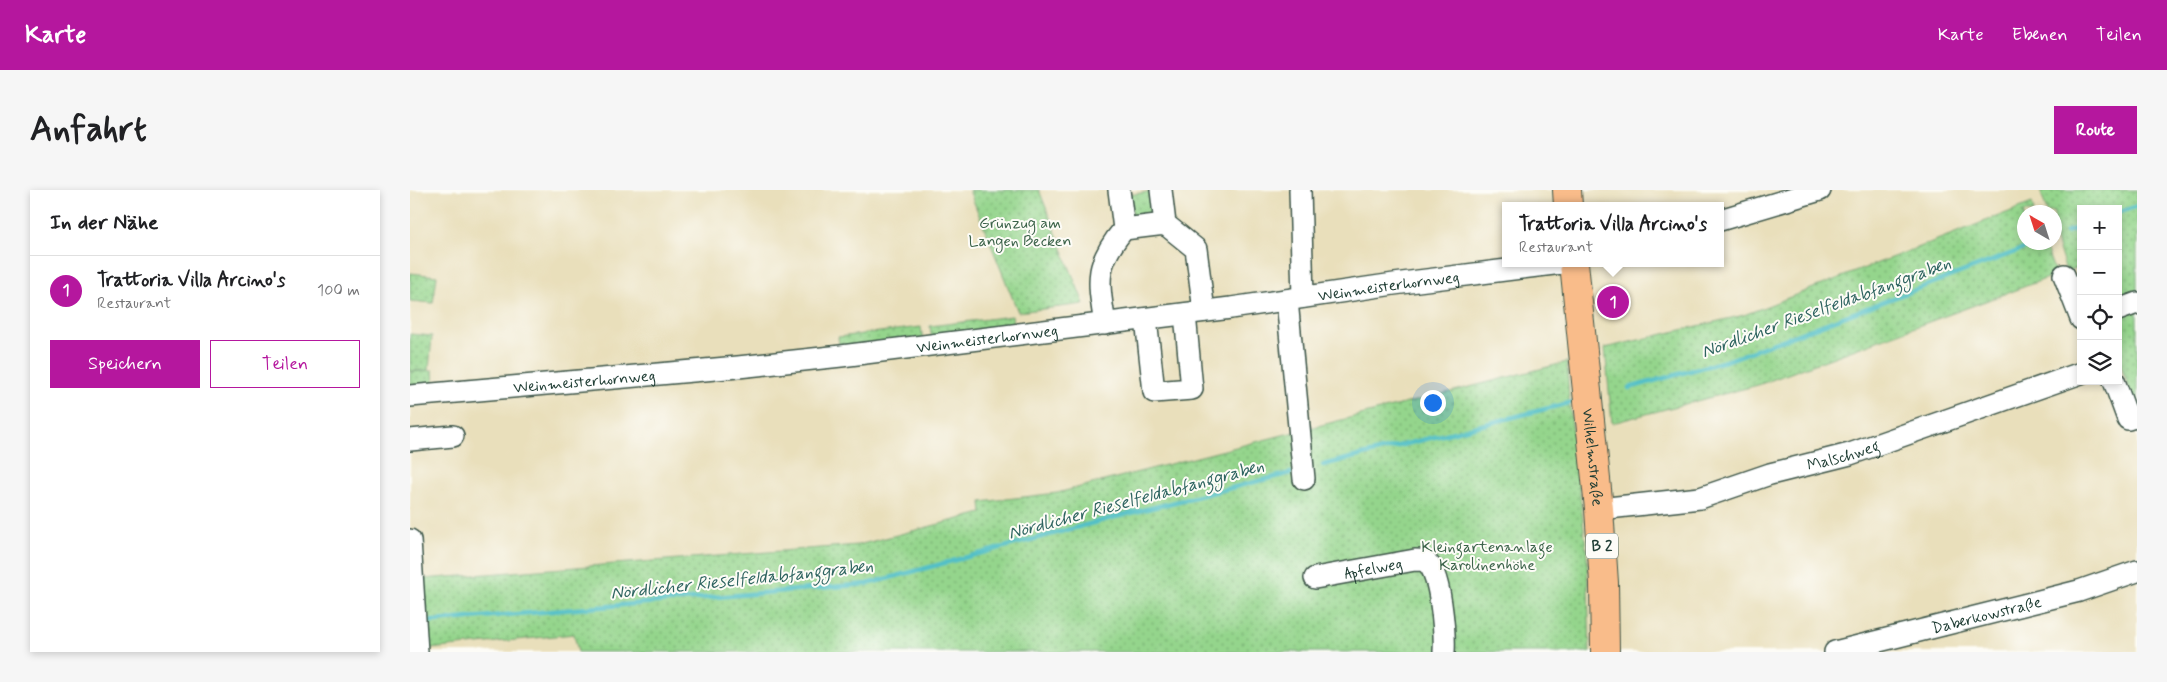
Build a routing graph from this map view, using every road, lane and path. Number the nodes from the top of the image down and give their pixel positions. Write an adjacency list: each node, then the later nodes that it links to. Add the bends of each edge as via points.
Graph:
1 (1119, 190): 7 (street)
2 (1161, 190): 6 (street)
3 (1300, 190): 11 (street)
4 (1812, 191): 5 (street)
5 (1724, 219)
6 (1165, 224): 7 (street); 13 (street, via 1196,249)
7 (1124, 229): 15 (street, via 1106,253 1100,270)
8 (1532, 267): 11 (street, Weinmeisterhornweg)
9 (1574, 267): 23 (main road, Wilhelmstraße / B 2)
10 (2064, 275): 12 (street)
11 (1295, 299): 13 (street, Weinmeisterhornweg); 22 (street)
12 (2077, 309)
13 (1194, 313): 14 (street, Weinmeisterhornweg); 14 (street, via 1192,389 1154,392)
14 (1146, 319): 15 (street, Weinmeisterhornweg)
15 (1105, 324): 18 (street, Weinmeisterhornweg, via 807,360)
16 (2077, 374): 23 (street, Malschweg, via 1850,454 1770,474 1700,498)
17 (2116, 385): 19 (street)
18 (410, 396)
19 (2132, 418)
20 (453, 436): 21 (street)
21 (410, 440)
22 (1304, 480)
23 (1599, 509): 27 (main road, Wilhelmstraße / B 2, via 1604,583)
24 (410, 540): 28 (street)
25 (2137, 572): 30 (street, Daberkowstraße, via 2079,591)
26 (1315, 578): 29 (street, Apfelweg, via 1415,560 1427,562 1434,569 1438,581)
27 (1602, 651)
28 (418, 652)
29 (1444, 652)
30 (1835, 652)

